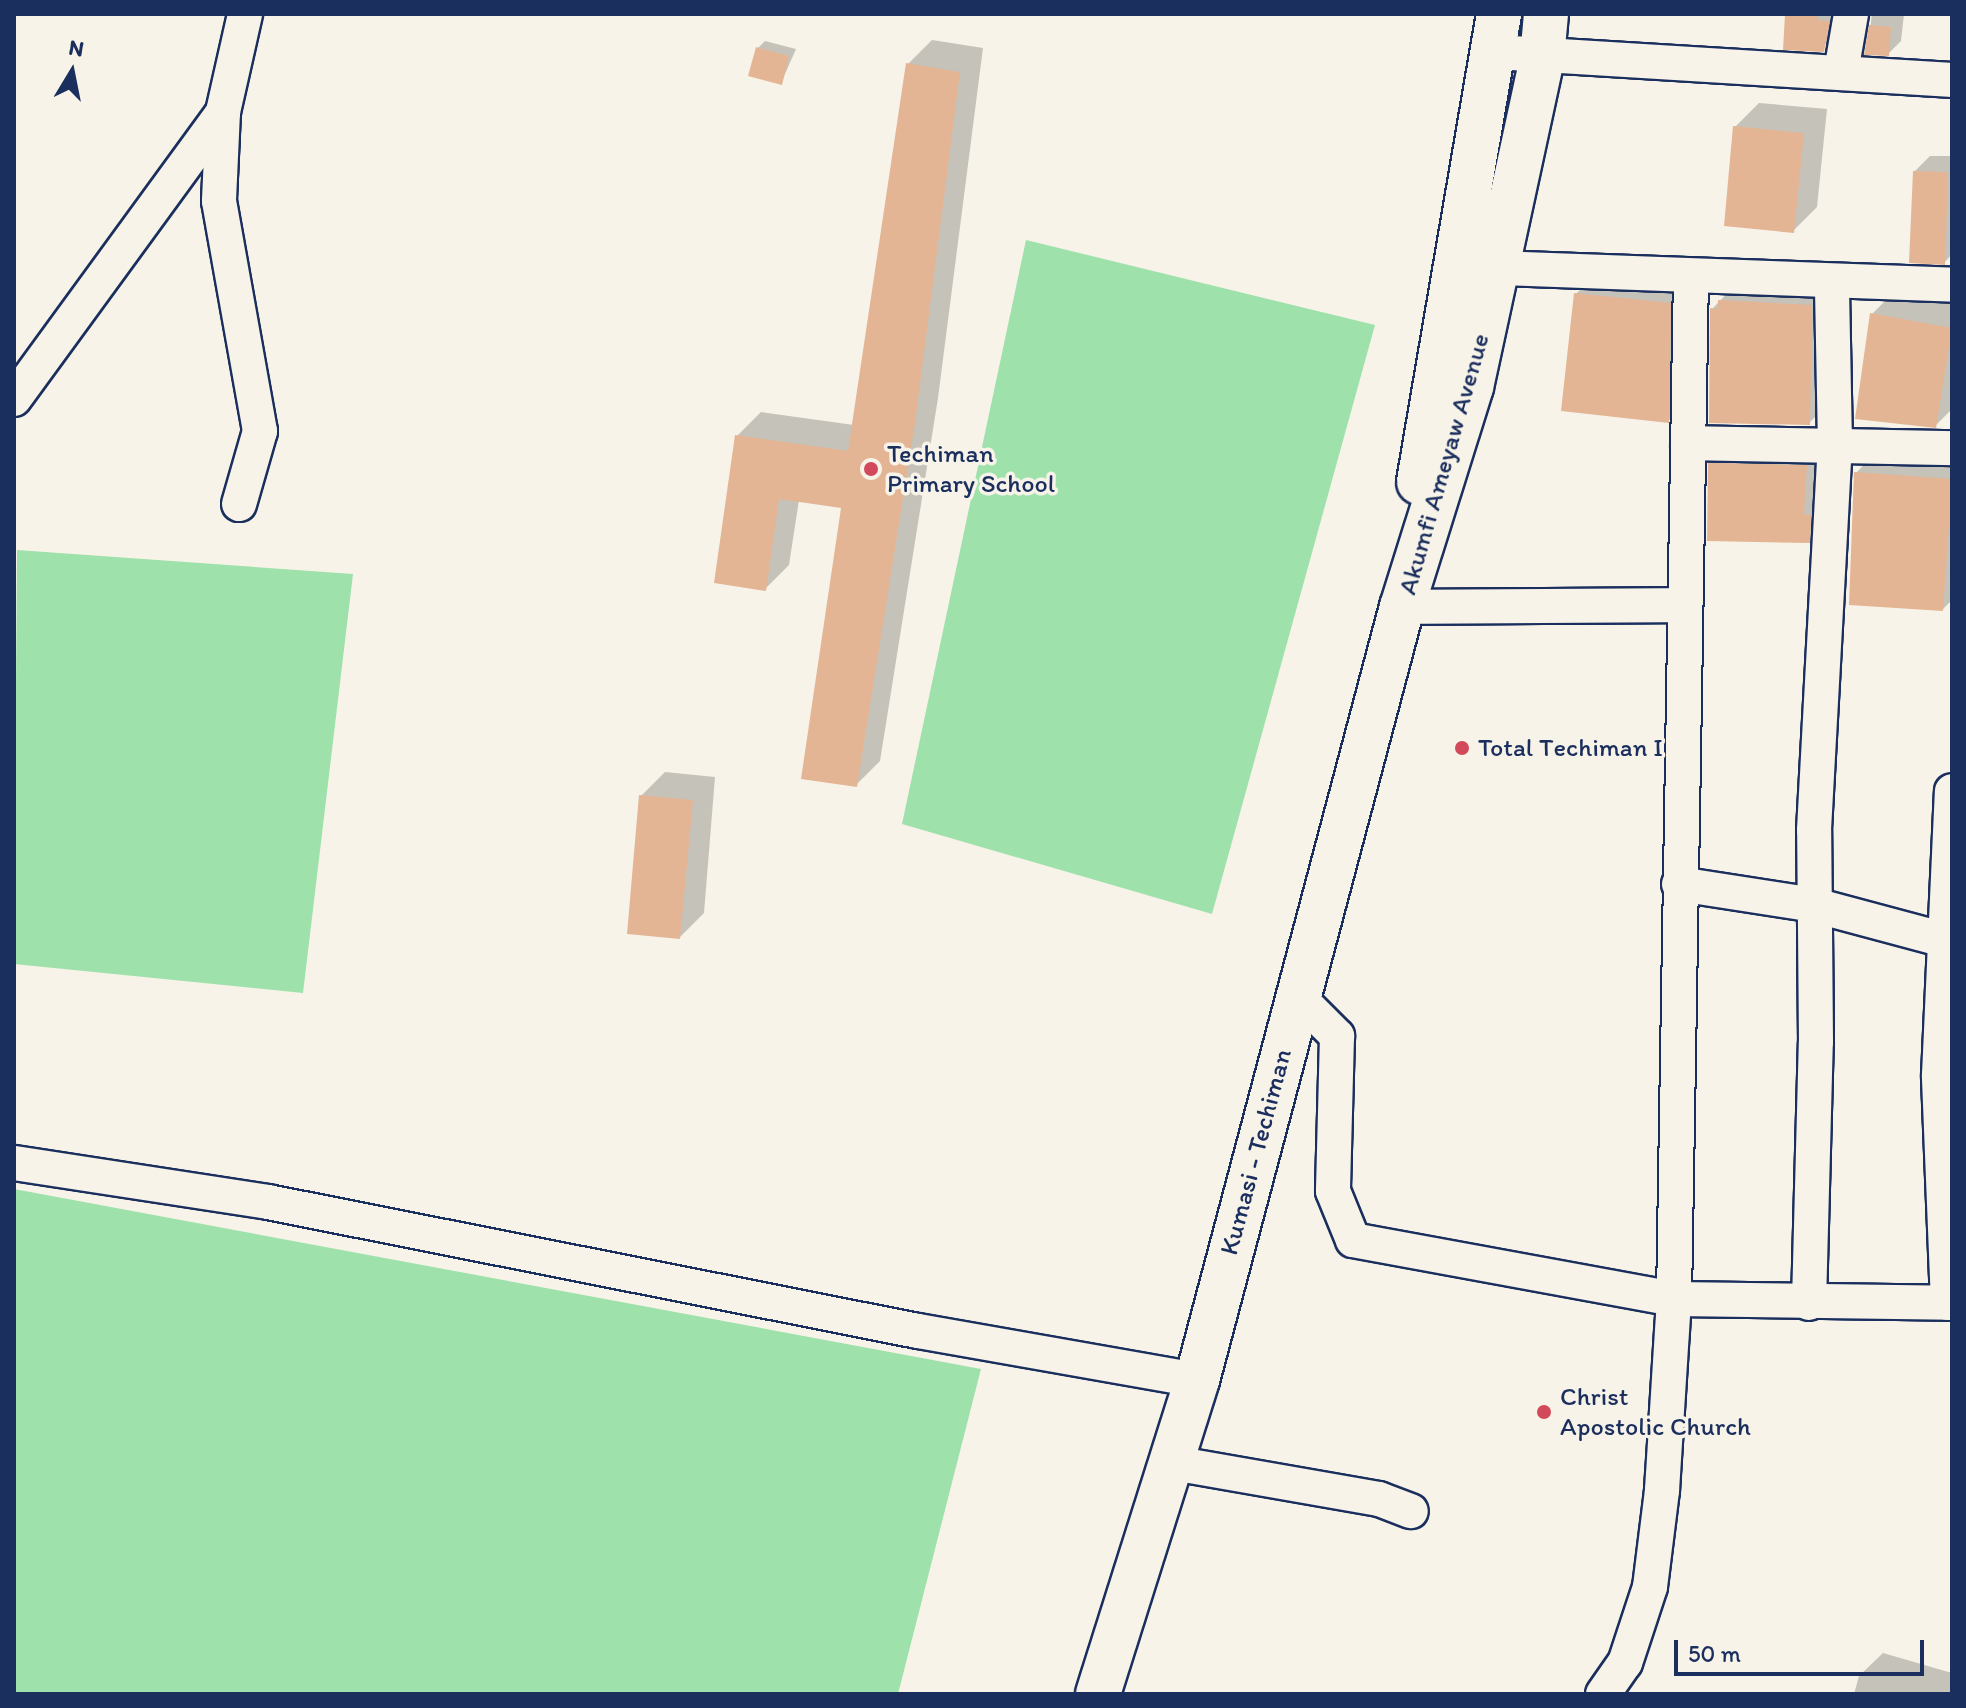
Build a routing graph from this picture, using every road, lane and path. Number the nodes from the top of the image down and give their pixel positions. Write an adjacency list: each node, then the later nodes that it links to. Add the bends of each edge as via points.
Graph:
1 (245, 14): 8 (street)
2 (1546, 14): 5 (highway, Akumfi Ameyaw Avenue)
3 (1851, 14): 6 (street)
4 (1497, 33): 5 (street); 19 (highway, Akumfi Ameyaw Avenue, via 1434,375)
5 (1542, 58): 6 (street); 9 (highway, Akumfi Ameyaw Avenue)
6 (1841, 72): 7 (street)
7 (1952, 80)
8 (223, 112): 13 (street); 17 (street, via 219,201 260,431)
9 (1499, 268): 10 (street); 19 (highway, Akumfi Ameyaw Avenue, via 1471,387)
10 (1691, 278): 11 (street); 14 (street)
11 (1832, 282): 12 (street); 15 (street)
12 (1952, 285)
13 (14, 399)
14 (1688, 443): 15 (street); 18 (street)
15 (1835, 445): 16 (street); 22 (street)
16 (1952, 448)
17 (239, 504)
18 (1685, 605): 19 (street); 21 (street)
19 (1402, 607): 24 (highway, Kumasi - Techiman)
20 (1952, 791): 23 (street)
21 (1679, 884): 22 (street); 26 (street)
22 (1814, 905): 23 (street); 27 (street)
23 (1949, 942): 28 (street, via 1939,1075)
24 (1297, 996): 26 (street, via 1337,1036 1333,1191 1353,1240); 29 (highway, Kumasi - Techiman)
25 (14, 1163): 29 (street, via 268,1202 918,1331)
26 (1674, 1299): 27 (street); 33 (street, via 1660,1520 1650,1587 1625,1663)
27 (1809, 1303): 28 (street)
28 (1950, 1303)
29 (1197, 1380): 30 (highway, Kumasi - Techiman)
30 (1173, 1463): 31 (street, via 1379,1499); 32 (highway, Kumasi - Techiman)
31 (1411, 1511)
32 (1098, 1694)
33 (1603, 1694)

